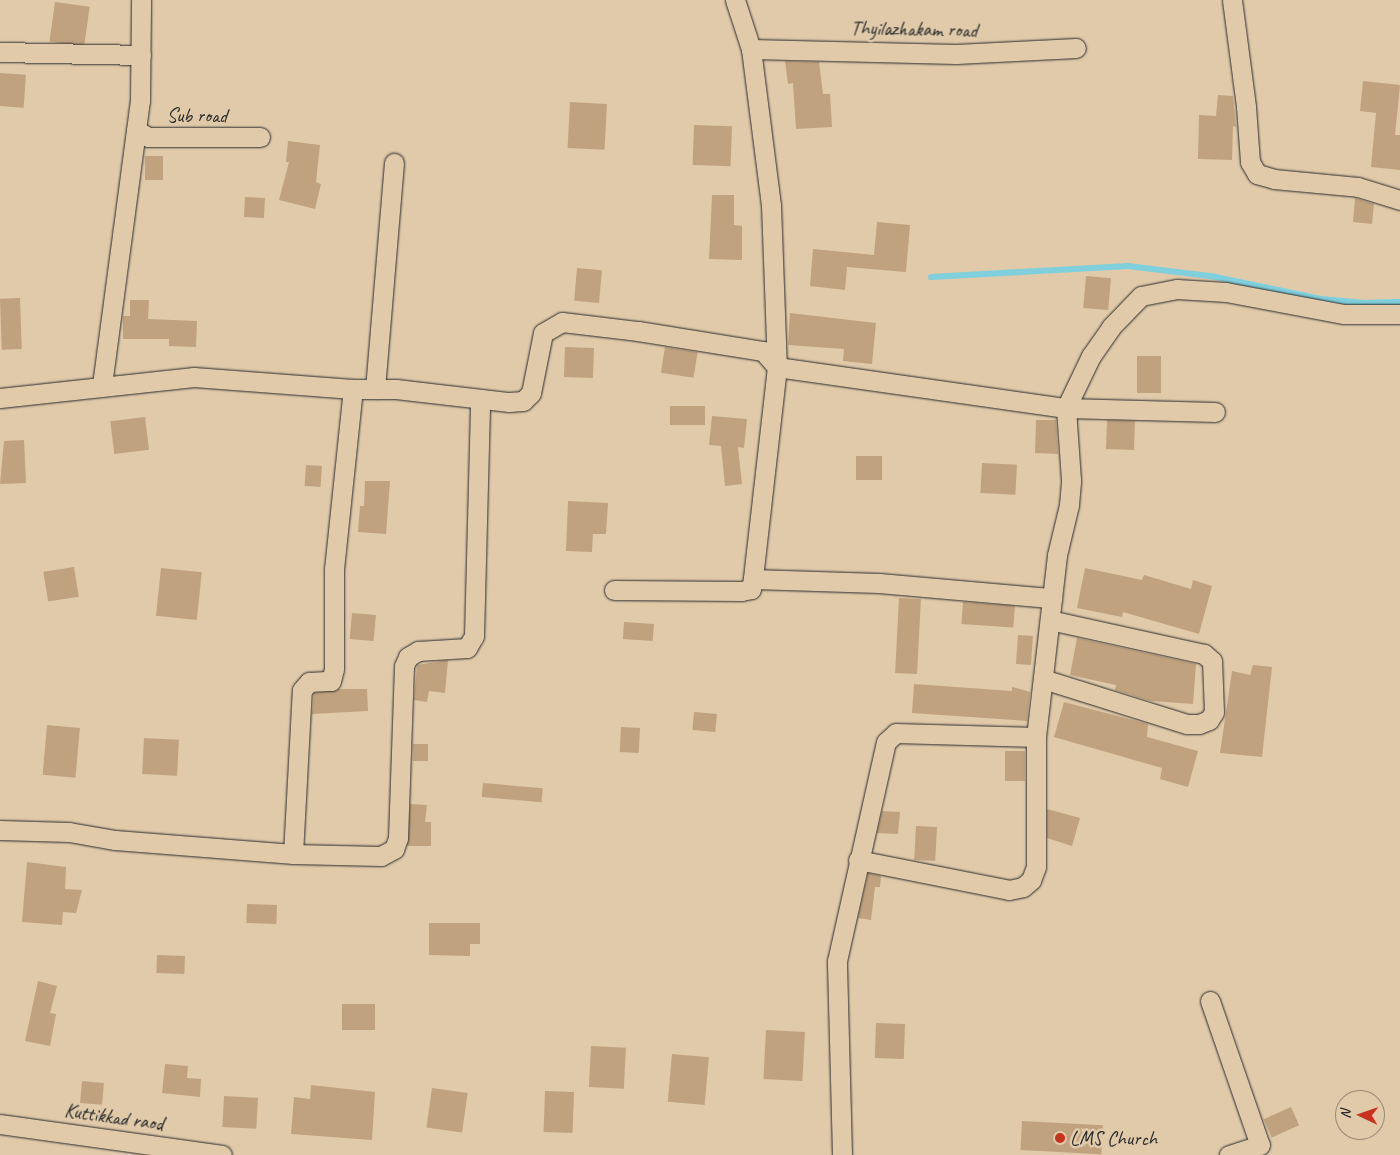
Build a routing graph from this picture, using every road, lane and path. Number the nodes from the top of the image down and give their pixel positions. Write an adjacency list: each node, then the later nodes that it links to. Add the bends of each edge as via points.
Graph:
1 (140, 0): 7 (street)
2 (735, 0): 5 (street)
3 (1232, 0): 11 (street, via 1250,162 1257,174 1274,180 1358,187)
4 (1076, 48): 5 (street, Thyilazhakam road, via 956,54)
5 (751, 49): 13 (street, via 771,205)
6 (0, 52): 7 (street)
7 (141, 55): 8 (street)
8 (136, 130): 9 (street, Sub road, via 148,137); 14 (street)
9 (260, 137)
10 (394, 163): 16 (street)
11 (1400, 200)
12 (1400, 314): 19 (street, via 1344,314 1206,291 1177,289 1141,296 1111,327 1091,356)
13 (777, 367): 18 (street, via 763,352 562,322 543,333 531,393 523,401); 19 (street); 21 (street)
14 (102, 385): 15 (street, via 194,377); 17 (street)
15 (353, 389): 16 (street); 28 (street, via 334,568 334,669 331,680 309,682 302,690)
16 (374, 389): 18 (street)
17 (0, 398)
18 (480, 399): 28 (street, via 474,636 467,648 418,651 408,656 404,666 398,838 394,849 381,856)
19 (1066, 408): 20 (street); 23 (street, via 1071,480)
20 (1215, 412)
21 (753, 579): 22 (street, via 751,589 741,591); 23 (street, via 879,583)
22 (614, 590)
23 (1052, 598): 24 (street)
24 (1050, 620): 25 (street); 25 (street, via 1204,654 1212,661 1214,712 1209,720 1188,724)
25 (1043, 679): 26 (street)
26 (1036, 737): 29 (street, via 896,733 886,742); 29 (street, via 1036,867 1031,880 1023,887 1009,890)
27 (0, 830): 28 (street, via 69,832 116,840)
28 (293, 854)
29 (858, 860): 33 (street, via 838,961)
30 (1210, 1001): 34 (street, via 1260,1145)
31 (0, 1124): 32 (street, Kuttikkad raod)
32 (222, 1155)
33 (842, 1155)
34 (1229, 1155)

